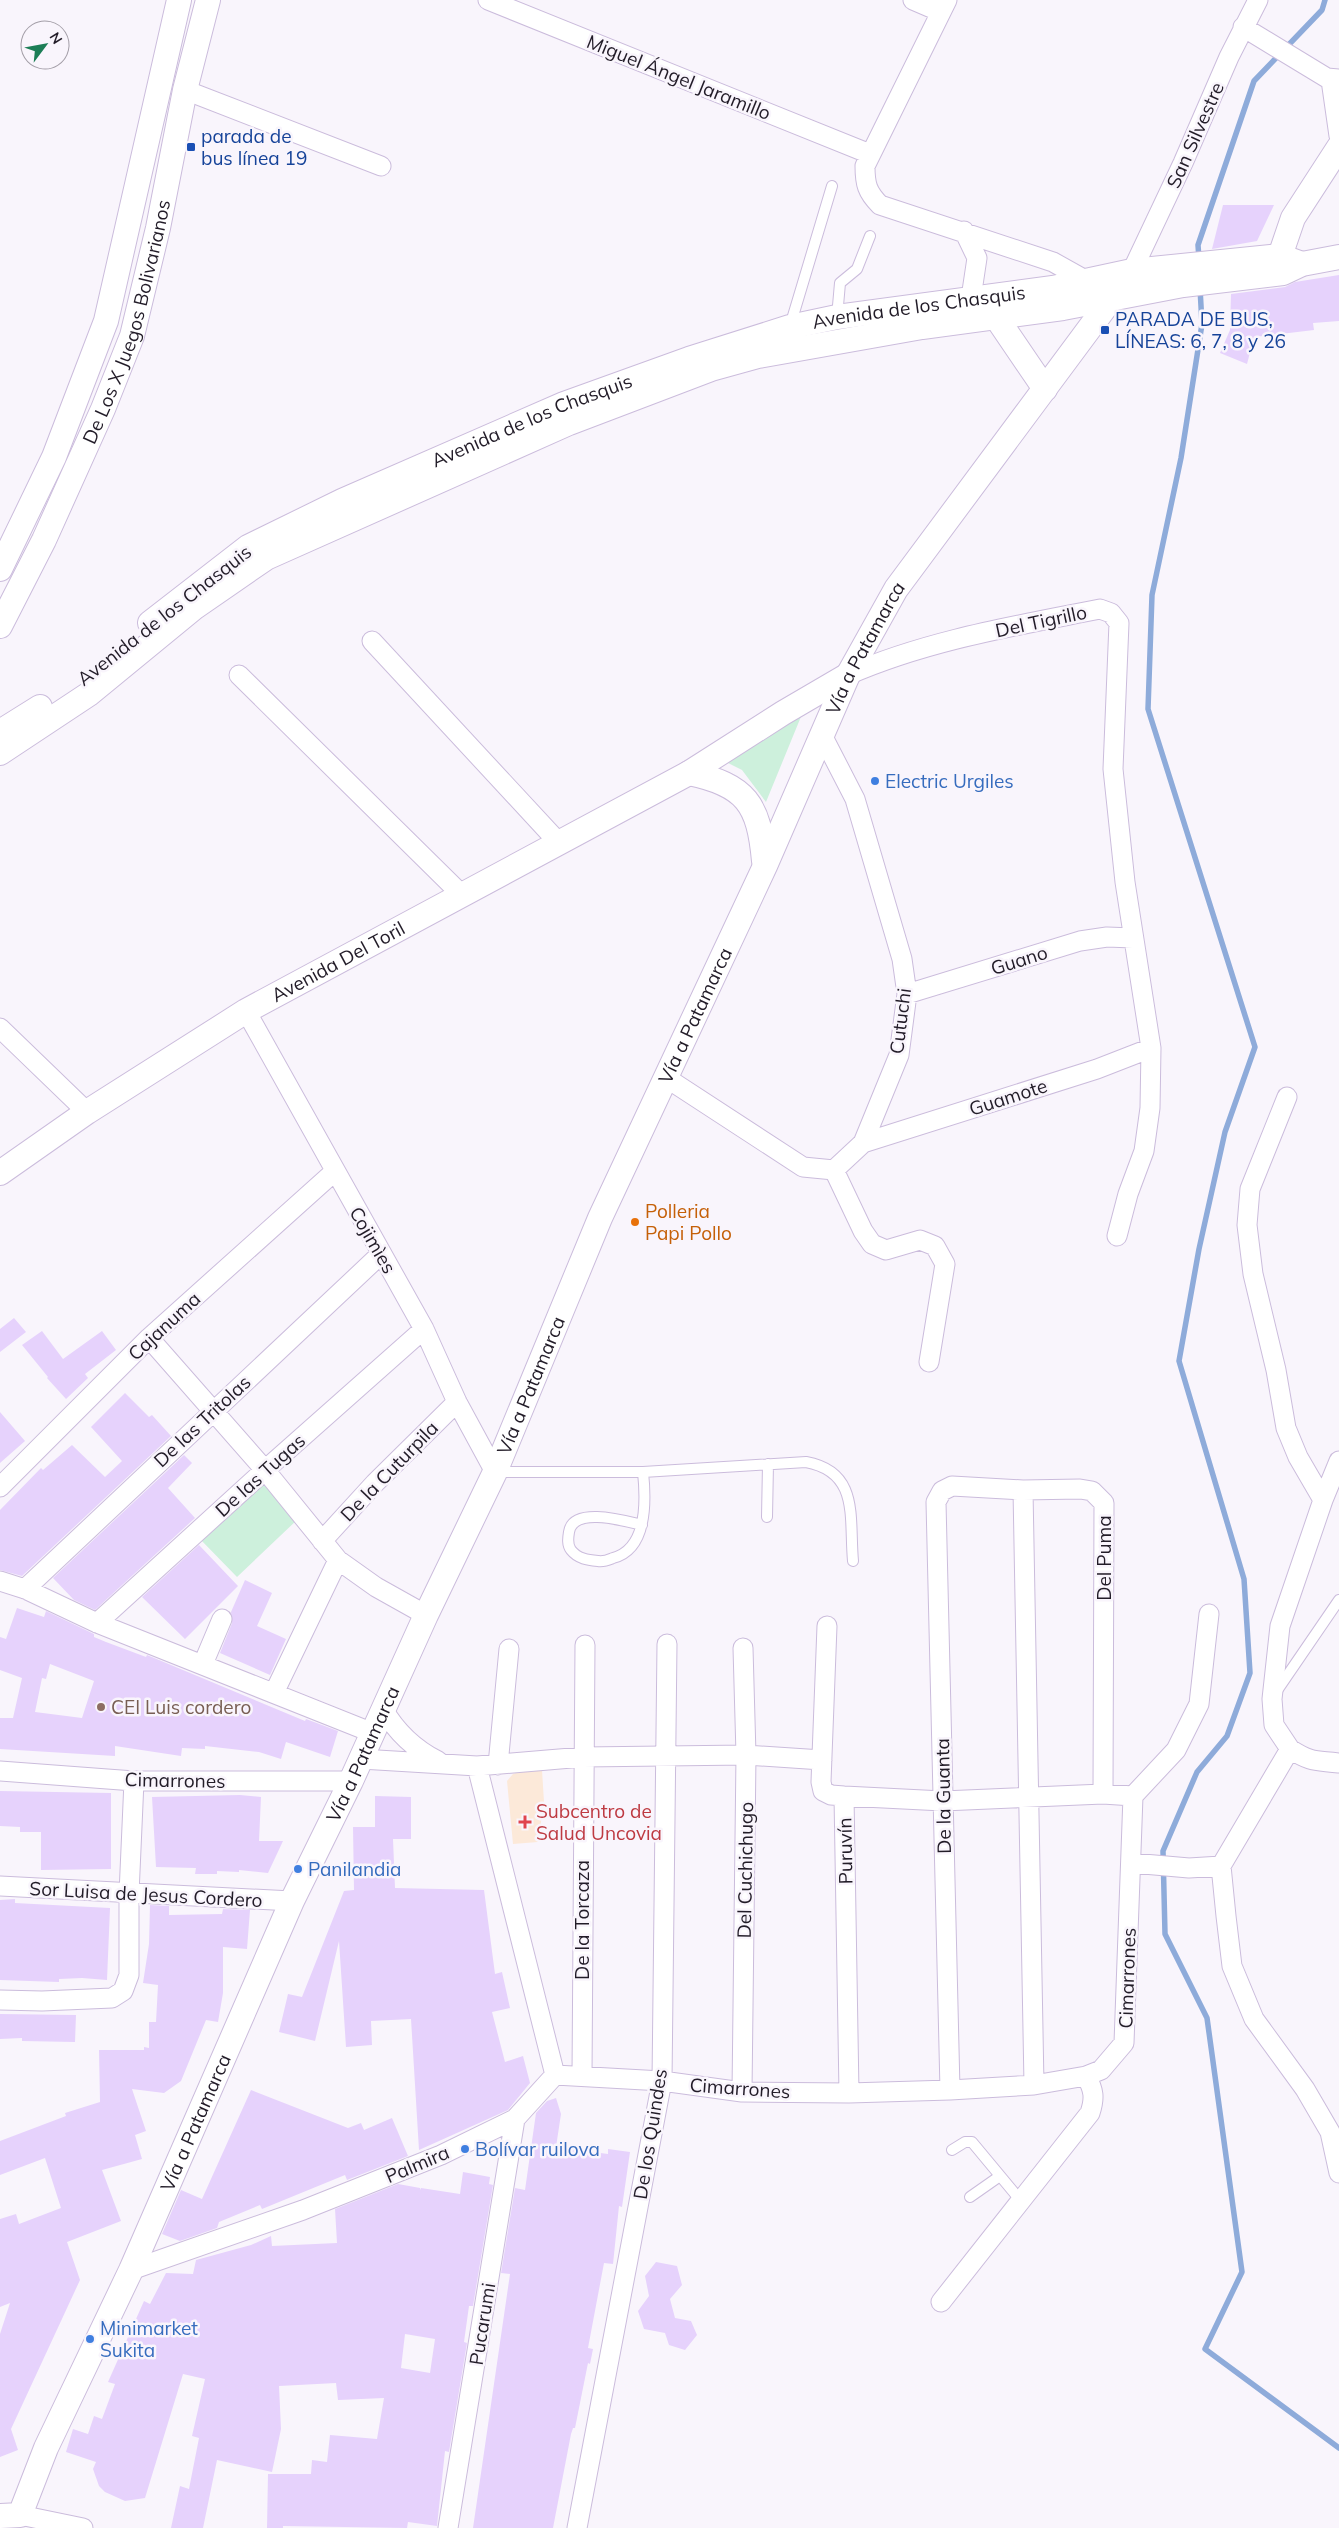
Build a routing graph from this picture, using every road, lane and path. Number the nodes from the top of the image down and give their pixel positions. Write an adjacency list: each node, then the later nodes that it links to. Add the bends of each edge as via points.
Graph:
1 (179, 0): 27 (street, De Los X Juegos Bolivarianos, via 106,321 54,457)
2 (208, 0): 9 (street, De Los X Juegos Bolivarianos)
3 (488, 0): 12 (street, Miguel Ángel Jaramillo)
4 (914, 0): 6 (street)
5 (1258, 0): 7 (street, San Silvestre)
6 (944, 6): 12 (street)
7 (1251, 31): 8 (street); 19 (street, San Silvestre)
8 (1332, 79): 10 (street)
9 (185, 90): 13 (street); 28 (street, De Los X Juegos Bolivarianos, via 158,228 132,336 44,540)
10 (1339, 136)
11 (1339, 147): 18 (street, via 1292,218)
12 (870, 154): 15 (street, via 865,166 865,181 868,193 880,205)
13 (381, 166)
14 (832, 186): 25 (lane)
15 (964, 231): 21 (street, via 1053,262); 22 (street, via 977,258)
16 (870, 236): 23 (lane, via 857,269 840,283)
17 (1339, 257): 18 (street)
18 (1291, 260): 20 (street, via 1283,273 1232,270)
19 (1132, 271): 20 (street); 21 (street, Vía a Patamarca)
20 (1181, 276): 21 (street)
21 (1097, 294): 22 (street, Avenida de los Chasquis); 24 (street, Avenida de los Chasquis); 26 (street, Vía a Patamarca)
22 (971, 298): 23 (street, Avenida de los Chasquis)
23 (837, 317): 25 (street, Avenida de los Chasquis)
24 (996, 317): 26 (street); 34 (street, Avenida de los Chasquis, via 758,356 711,369 568,423 266,558 195,607 89,694)
25 (790, 327): 32 (street, Avenida de los Chasquis, via 564,404 342,501 248,547 179,598 82,680)
26 (1045, 389): 31 (street, Vía a Patamarca, via 896,589)
27 (0, 568)
28 (0, 626)
29 (372, 641): 36 (street)
30 (239, 675): 38 (street)
31 (848, 675): 33 (street, Vía a Patamarca); 35 (street, Avenida Del Toril); 39 (street, Del Tigrillo, via 882,660 970,635 1100,609 1111,613 1119,623 1113,769)
32 (3, 730)
33 (821, 733): 37 (street, Vía a Patamarca); 40 (street, Cutuchi, via 855,799 902,959)
34 (0, 753)
35 (688, 773): 36 (street, Avenida Del Toril); 37 (street, via 736,788 753,810 762,830)
36 (560, 844): 38 (street, Avenida Del Toril)
37 (765, 866): 44 (street, Vía a Patamarca)
38 (463, 896): 41 (street, Avenida Del Toril)
39 (1133, 938): 40 (street, Guano, via 1106,937 1080,941); 43 (street)
40 (907, 994): 47 (street, Cutuchi, via 899,1055)
41 (246, 1011): 46 (street, Avenida Del Toril); 49 (street, Cojimìes)
42 (0, 1028): 46 (street)
43 (1151, 1048): 47 (street, Guamote, via 1097,1069); 51 (street, via 1150,1108 1144,1152)
44 (665, 1077): 48 (street, via 803,1167); 61 (street, Vía a Patamarca, via 600,1218)
45 (1287, 1097): 65 (street, via 1250,1189 1247,1225 1253,1274 1286,1428 1298,1457)
46 (87, 1112): 50 (street, Avenida Del Toril)
47 (863, 1144): 48 (street, Cutuchi)
48 (834, 1170): 55 (street, via 872,1244 886,1250 920,1240 935,1246 945,1264)
49 (334, 1172): 52 (street, Cojimìes); 54 (street, Cajanuma)
50 (0, 1173)
51 (1117, 1236)
52 (381, 1254): 53 (street, Cojimìes); 57 (street, De las Tritolas)
53 (424, 1329): 56 (street, Cojimìes); 60 (street, De las Tugas)
54 (149, 1338): 57 (street); 63 (street, Cajanuma)
55 (929, 1362)
56 (457, 1402): 61 (street, Cojimìes); 69 (street, De la Cuturpila)
57 (213, 1411): 60 (street); 73 (street, De las Tritolas)
58 (1339, 1460): 65 (street)
59 (768, 1464): 62 (lane); 67 (lane); 71 (lane, via 806,1462 834,1472 848,1493)
60 (264, 1470): 69 (street); 78 (street, De las Tugas)
61 (495, 1472): 62 (lane); 76 (street, Vía a Patamarca)
62 (643, 1472): 68 (lane)
63 (0, 1487)
64 (1023, 1490): 66 (street, Del Puma, via 952,1486 942,1491); 102 (street, Del Puma, via 1092,1491 1104,1504); 105 (street)
65 (1323, 1500): 86 (street, via 1280,1626)
66 (936, 1502): 106 (street, De la Guanta)
67 (767, 1517)
68 (642, 1525): 68 (lane, via 629,1551 621,1556 602,1561 580,1558 570,1549 569,1528 580,1519 610,1517)
69 (322, 1541): 70 (street)
70 (338, 1560): 76 (street, via 376,1587); 85 (street)
71 (853, 1561)
72 (0, 1581): 73 (street)
73 (25, 1589): 78 (street)
74 (1339, 1600): 86 (lane)
75 (1209, 1614): 104 (street, via 1199,1704 1176,1750)
76 (426, 1615): 87 (street, Vía a Patamarca)
77 (222, 1618): 84 (street)
78 (97, 1623): 84 (street)
79 (826, 1626): 94 (street, Puruvín)
80 (667, 1644): 91 (street, De los Quindes)
81 (586, 1645): 92 (street, De la Torcaza)
82 (743, 1648): 90 (street, Del Cuchichugo)
83 (509, 1649): 97 (street)
84 (203, 1664): 85 (street)
85 (274, 1693): 88 (street)
86 (1272, 1700): 89 (street, via 1274,1725)
87 (383, 1709): 88 (street, Vía a Patamarca); 95 (street, via 394,1726 419,1751)
88 (373, 1733): 93 (street, Vía a Patamarca)
89 (1290, 1749): 96 (street, via 1318,1763); 108 (street)
90 (746, 1755): 91 (street); 94 (street); 119 (street, Del Cuchichugo)
91 (665, 1756): 92 (street); 116 (street, De los Quindes)
92 (583, 1757): 97 (street); 114 (street, De la Torcaza)
93 (362, 1759): 95 (street); 101 (street, Vía a Patamarca)
94 (822, 1760): 103 (street, Puruvín, via 823,1791)
95 (442, 1762): 98 (street)
96 (1339, 1763)
97 (498, 1765): 98 (street)
98 (477, 1766): 113 (street)
99 (0, 1771): 100 (street, Cimarrones)
100 (134, 1781): 101 (street, Cimarrones); 110 (street)
101 (351, 1781): 111 (street, Vía a Patamarca)
102 (1103, 1794): 104 (street); 105 (street)
103 (844, 1796): 106 (street); 120 (street, Puruvín)
104 (1133, 1796): 107 (street, Cimarrones)
105 (1028, 1797): 106 (street); 117 (street)
106 (943, 1801): 118 (street, De la Guanta)
107 (1132, 1863): 108 (street, via 1199,1868); 115 (street, Cimarrones, via 1124,2043 1101,2070)
108 (1221, 1866): 123 (street, via 1232,1966 1254,2019 1305,2089 1330,2132)
109 (0, 1886): 110 (street, Sor Luisa de Jesus Cordero)
110 (130, 1894): 111 (street, Sor Luisa de Jesus Cordero); 112 (street, via 129,1975 123,1991 112,1998)
111 (292, 1901): 127 (street, Vía a Patamarca)
112 (0, 2000)
113 (555, 2075): 114 (street, Cimarrones); 121 (street, Palmira)
114 (582, 2076): 116 (street, Cimarrones)
115 (1086, 2076): 117 (street, Cimarrones); 126 (street, via 1094,2100 1090,2114)
116 (662, 2081): 119 (street, Cimarrones); 132 (street, De los Quindes)
117 (1034, 2085): 118 (street, Cimarrones)
118 (950, 2090): 120 (street, Cimarrones)
119 (742, 2092): 120 (street, Cimarrones)
120 (849, 2093)
121 (516, 2119): 127 (street, Palmira, via 441,2155 303,2210); 131 (street, Pucarumi)
122 (952, 2150): 124 (lane, via 965,2142 972,2142)
123 (1339, 2172)
124 (1000, 2176): 125 (lane); 126 (lane)
125 (970, 2197)
126 (1021, 2201): 128 (street)
127 (131, 2270): 129 (street, Vía a Patamarca, via 46,2448)
128 (941, 2302)
129 (10, 2515): 130 (street)
130 (83, 2528)
131 (448, 2528)
132 (577, 2528)

